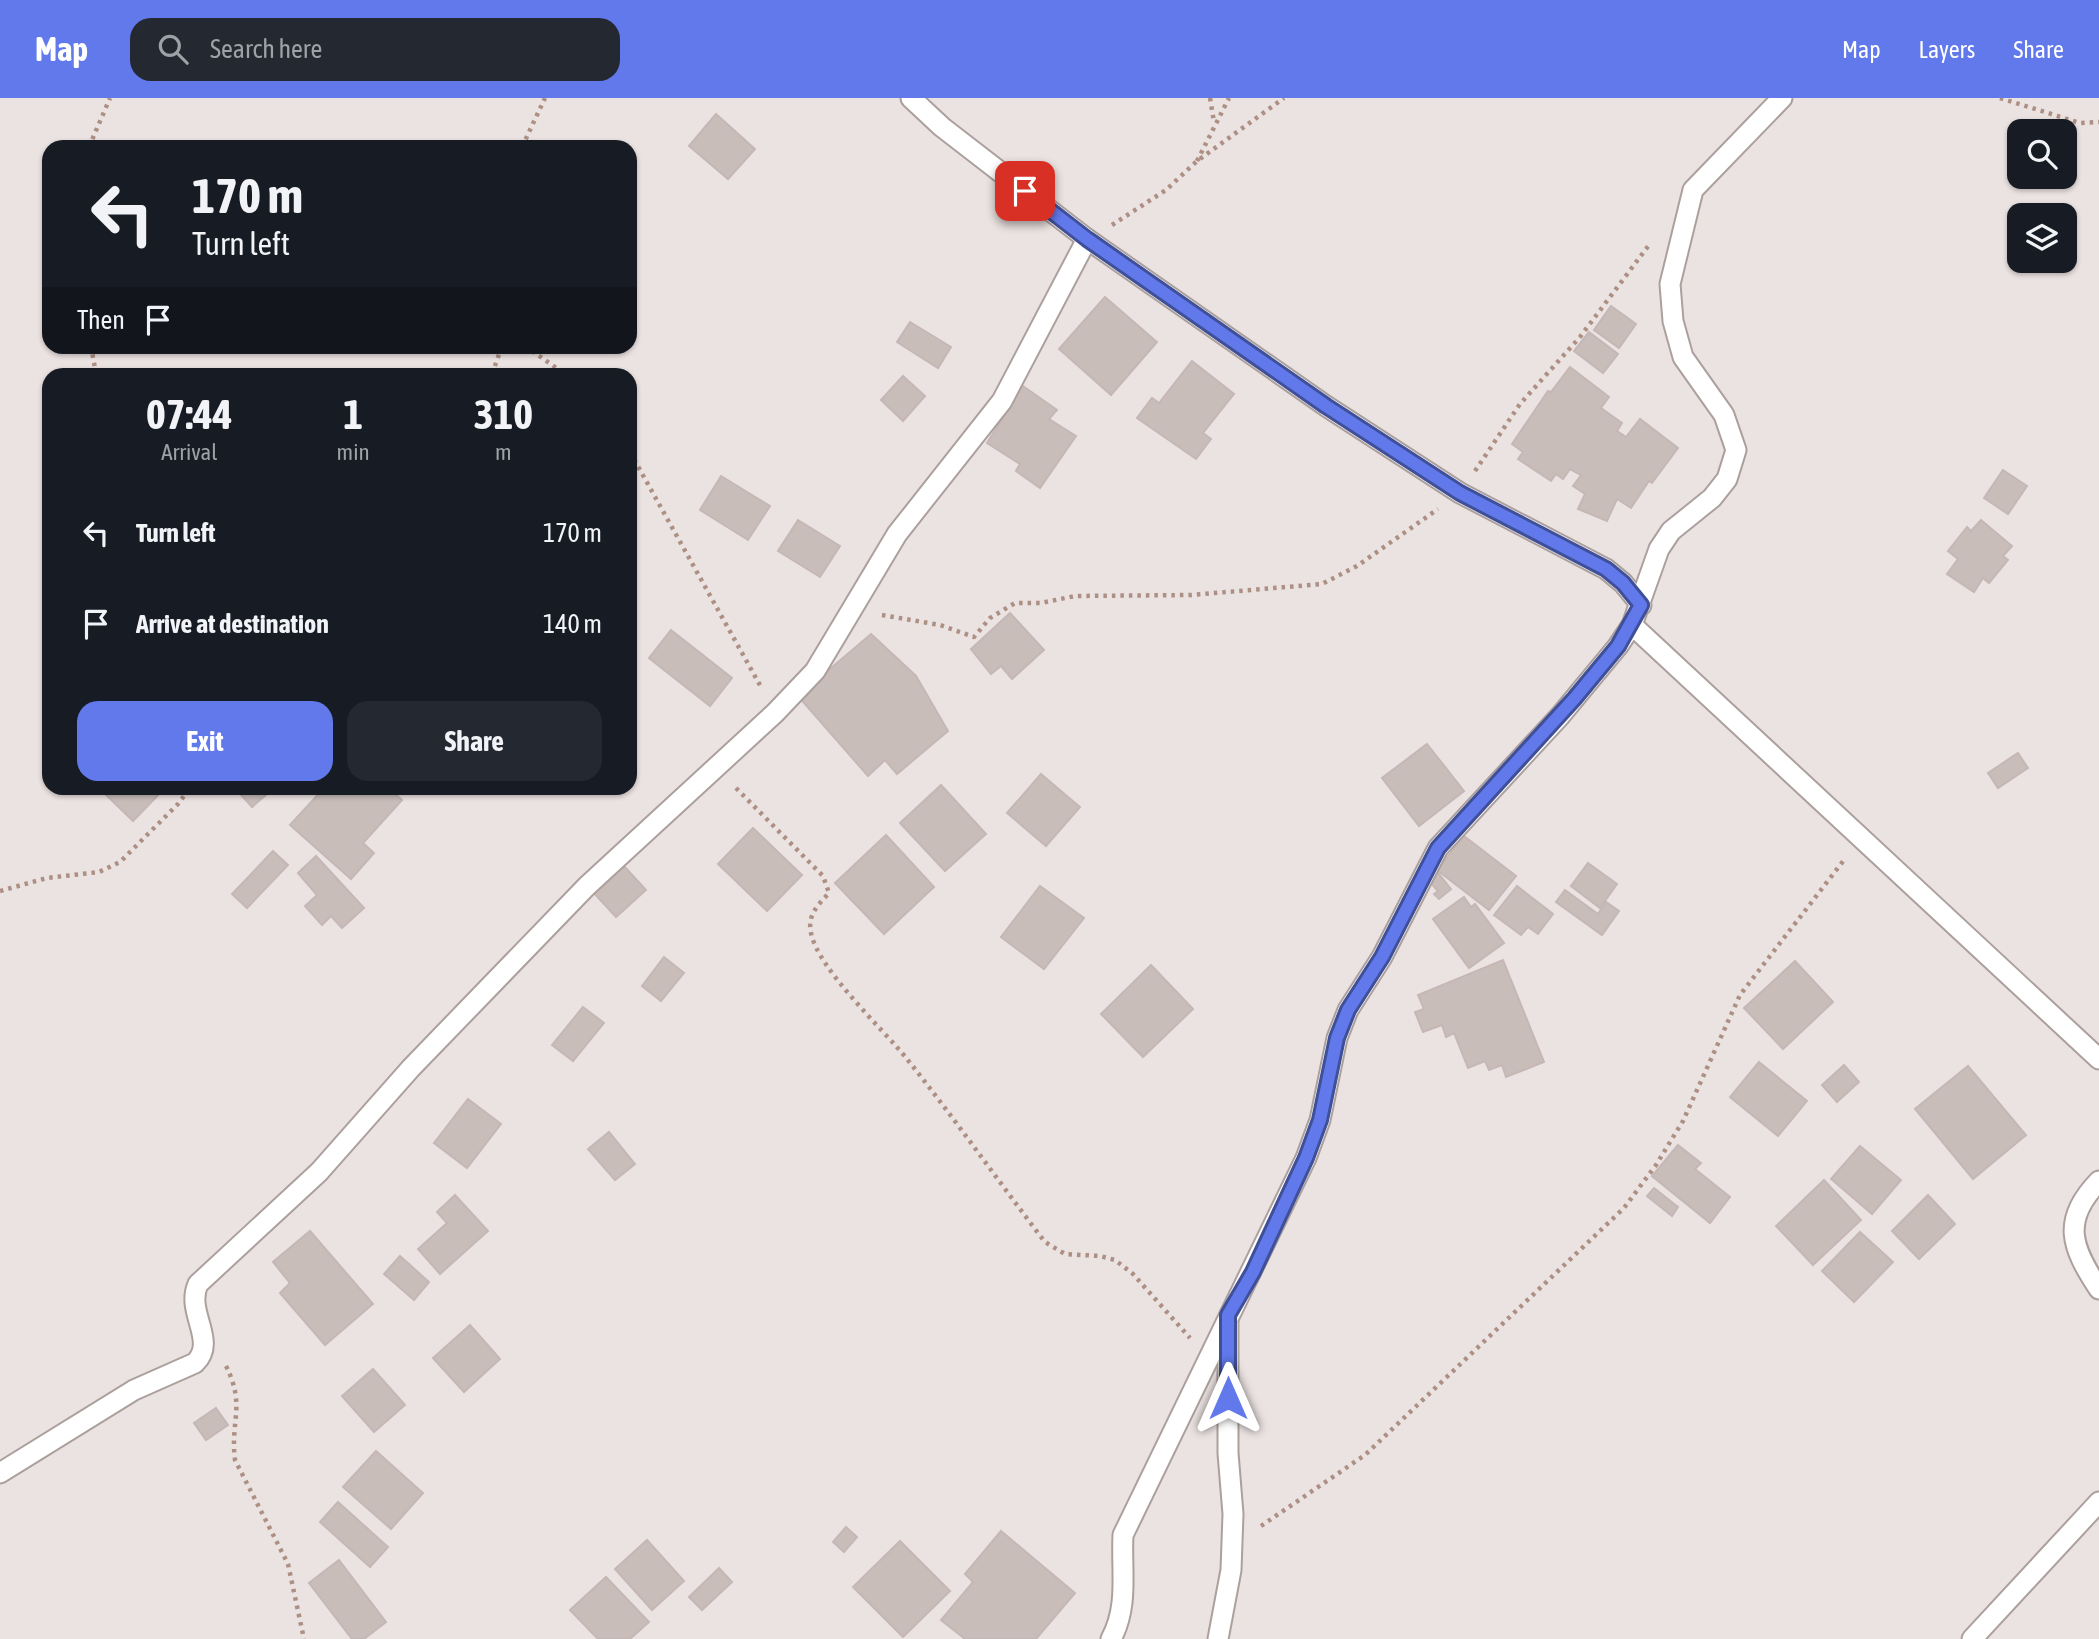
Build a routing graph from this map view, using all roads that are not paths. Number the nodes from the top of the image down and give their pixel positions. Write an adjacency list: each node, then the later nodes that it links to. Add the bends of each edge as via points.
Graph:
1 (911, 98): 3 (street)
2 (1782, 98): 4 (street, via 1693,190 1683,222 1670,284 1673,321 1683,357 1724,415 1735,450 1727,479 1712,498 1671,531 1659,549)
3 (1087, 239): 4 (street, via 1326,406 1460,493 1606,569); 10 (street, via 1002,401 897,534 815,671 587,886 411,1068 319,1172 198,1284 193,1303 205,1349 195,1363 134,1390)
4 (1641, 605): 5 (street)
5 (1632, 625): 6 (street); 9 (street, via 1560,716 1438,848 1382,957 1348,1010 1306,1158)
6 (2099, 1059)
7 (2099, 1181): 8 (street, via 2081,1199 2074,1218 2080,1260)
8 (2099, 1289)
9 (1228, 1315): 12 (street, via 1122,1535 1121,1621); 13 (street, via 1232,1547)
10 (0, 1473)
11 (2099, 1502): 14 (street)
12 (1111, 1639)
13 (1218, 1639)
14 (1972, 1639)

